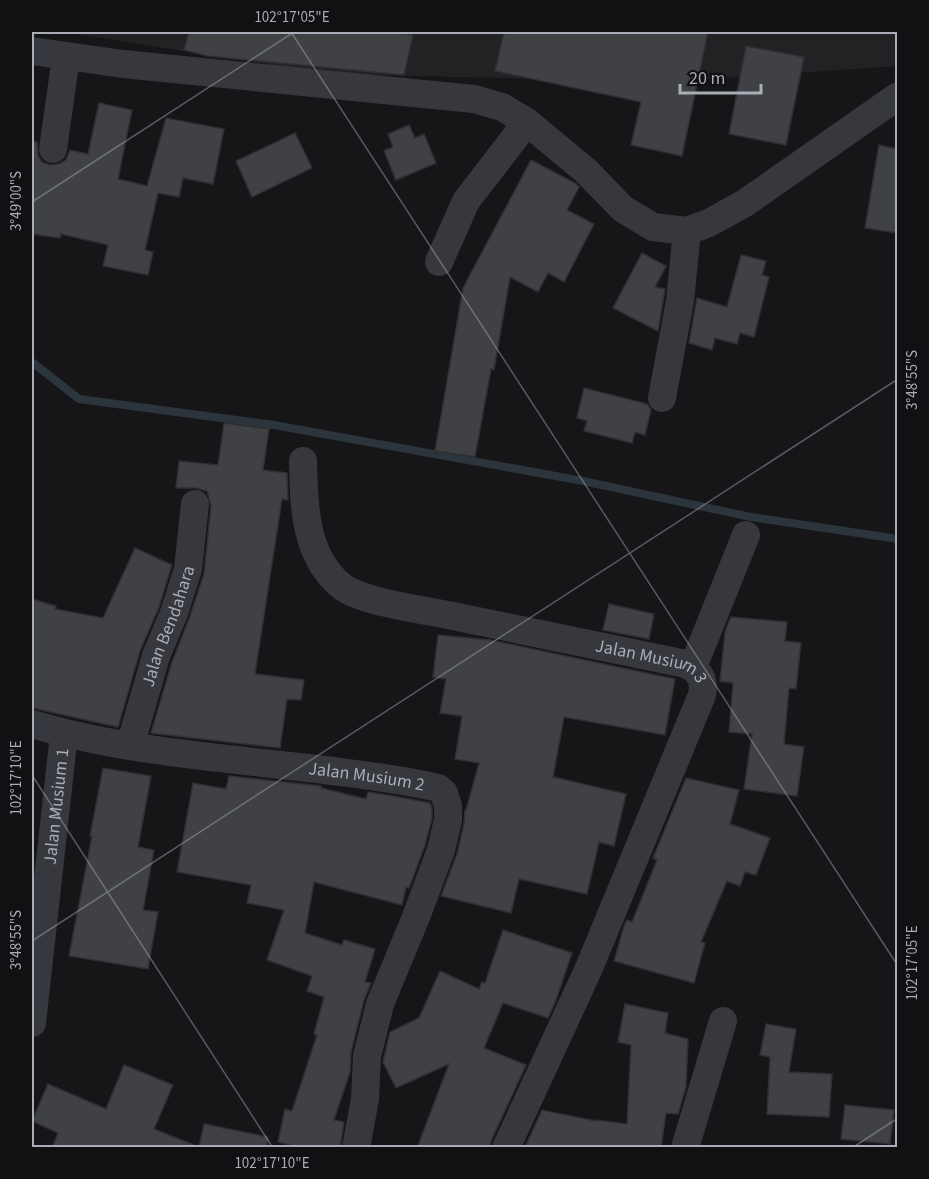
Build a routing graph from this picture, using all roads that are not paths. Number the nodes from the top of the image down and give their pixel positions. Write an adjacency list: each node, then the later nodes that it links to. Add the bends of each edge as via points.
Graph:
1 (32, 51): 2 (street)
2 (66, 57): 4 (street, via 474,99 502,107); 5 (street)
3 (897, 96): 6 (street, via 745,203)
4 (527, 122): 6 (street, via 586,171 623,209 653,227); 7 (street, via 466,201)
5 (53, 149)
6 (687, 231): 8 (street, via 680,301)
7 (439, 262)
8 (662, 398)
9 (303, 461): 12 (street, Jalan Musium 3, via 304,510 316,553 347,591)
10 (195, 504): 15 (street, Jalan Bendahara, via 188,569)
11 (746, 535): 12 (street)
12 (693, 667): 19 (street, Jalan Musium 3, via 704,683 702,695 588,968)
13 (32, 724): 14 (street, Jalan Musium 2)
14 (64, 734): 15 (street, Jalan Musium 2); 17 (street, Jalan Musium 1)
15 (129, 746): 18 (street, Jalan Musium 2, via 391,779 438,788 444,793 448,820 441,849 380,1005 367,1056 362,1129)
16 (723, 1021): 20 (street)
17 (32, 1023)
18 (356, 1148)
19 (506, 1148)
20 (685, 1148)

